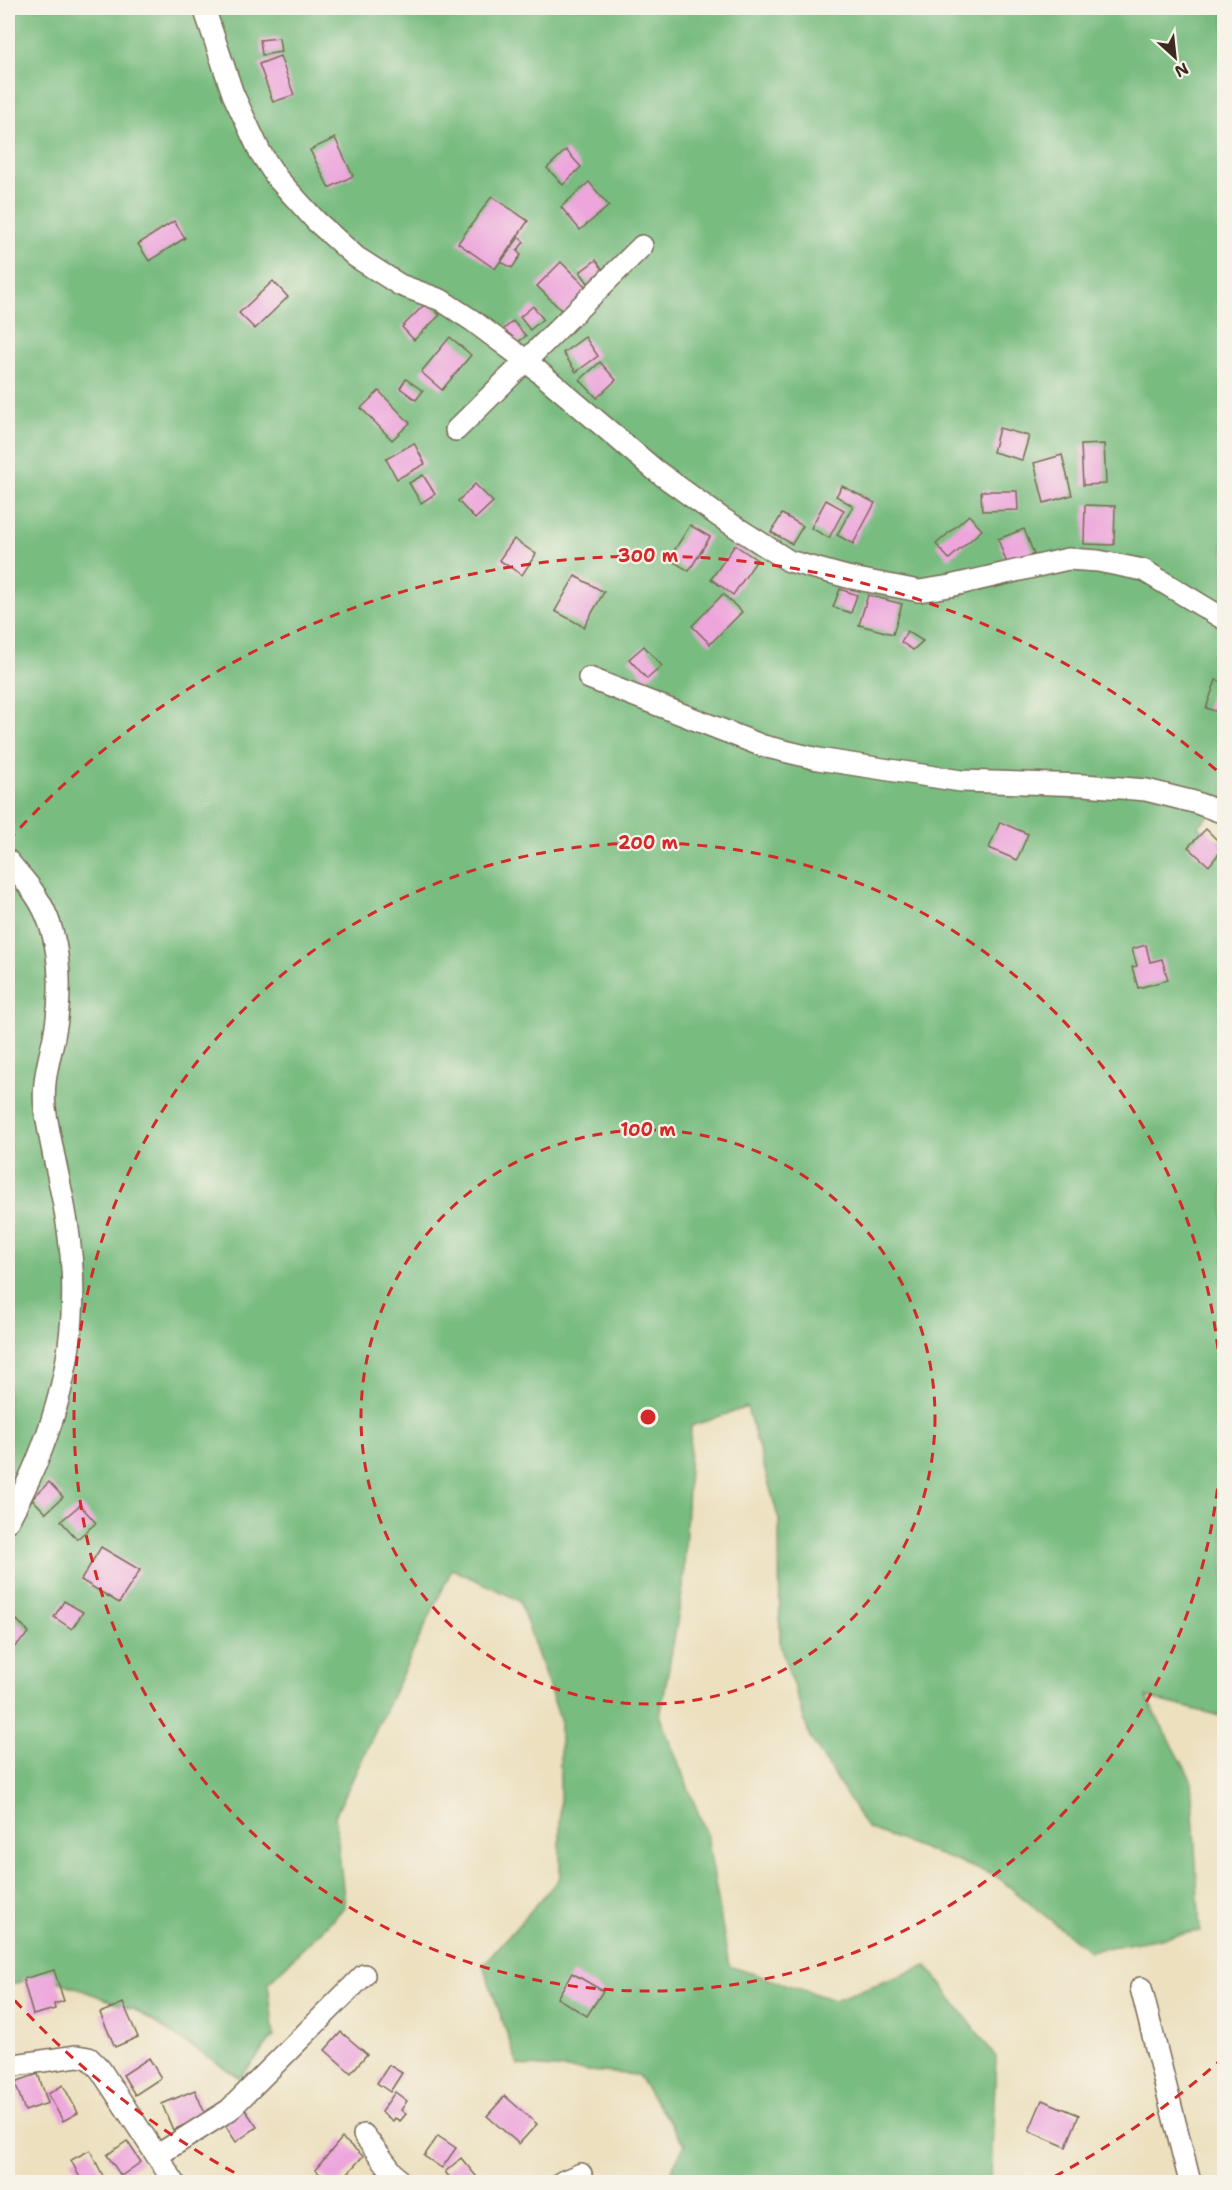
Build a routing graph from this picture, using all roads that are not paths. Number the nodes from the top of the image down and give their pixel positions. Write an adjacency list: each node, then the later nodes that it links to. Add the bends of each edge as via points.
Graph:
1 (204, 8): 3 (street, via 233,94 276,178 356,257 400,285 441,300)
2 (642, 246): 3 (street)
3 (525, 360): 4 (street); 5 (street, via 655,470 789,561 919,591 1068,559 1098,561 1143,570)
4 (456, 430)
5 (1224, 619)
6 (589, 678): 7 (street, via 763,746 818,759 961,781 1146,790)
7 (1224, 813)
8 (8, 861): 9 (street, via 37,896 50,925 56,955 60,999 44,1074 45,1108 70,1240 72,1321 65,1377 48,1437)
9 (8, 1521)
10 (364, 1975): 14 (street, via 229,2110)
11 (1141, 1988): 17 (street)
12 (8, 2066): 14 (street, via 77,2056 88,2058 100,2069)
13 (364, 2135): 16 (street)
14 (158, 2155): 15 (street)
15 (174, 2182)
16 (400, 2182)
17 (1190, 2182)

